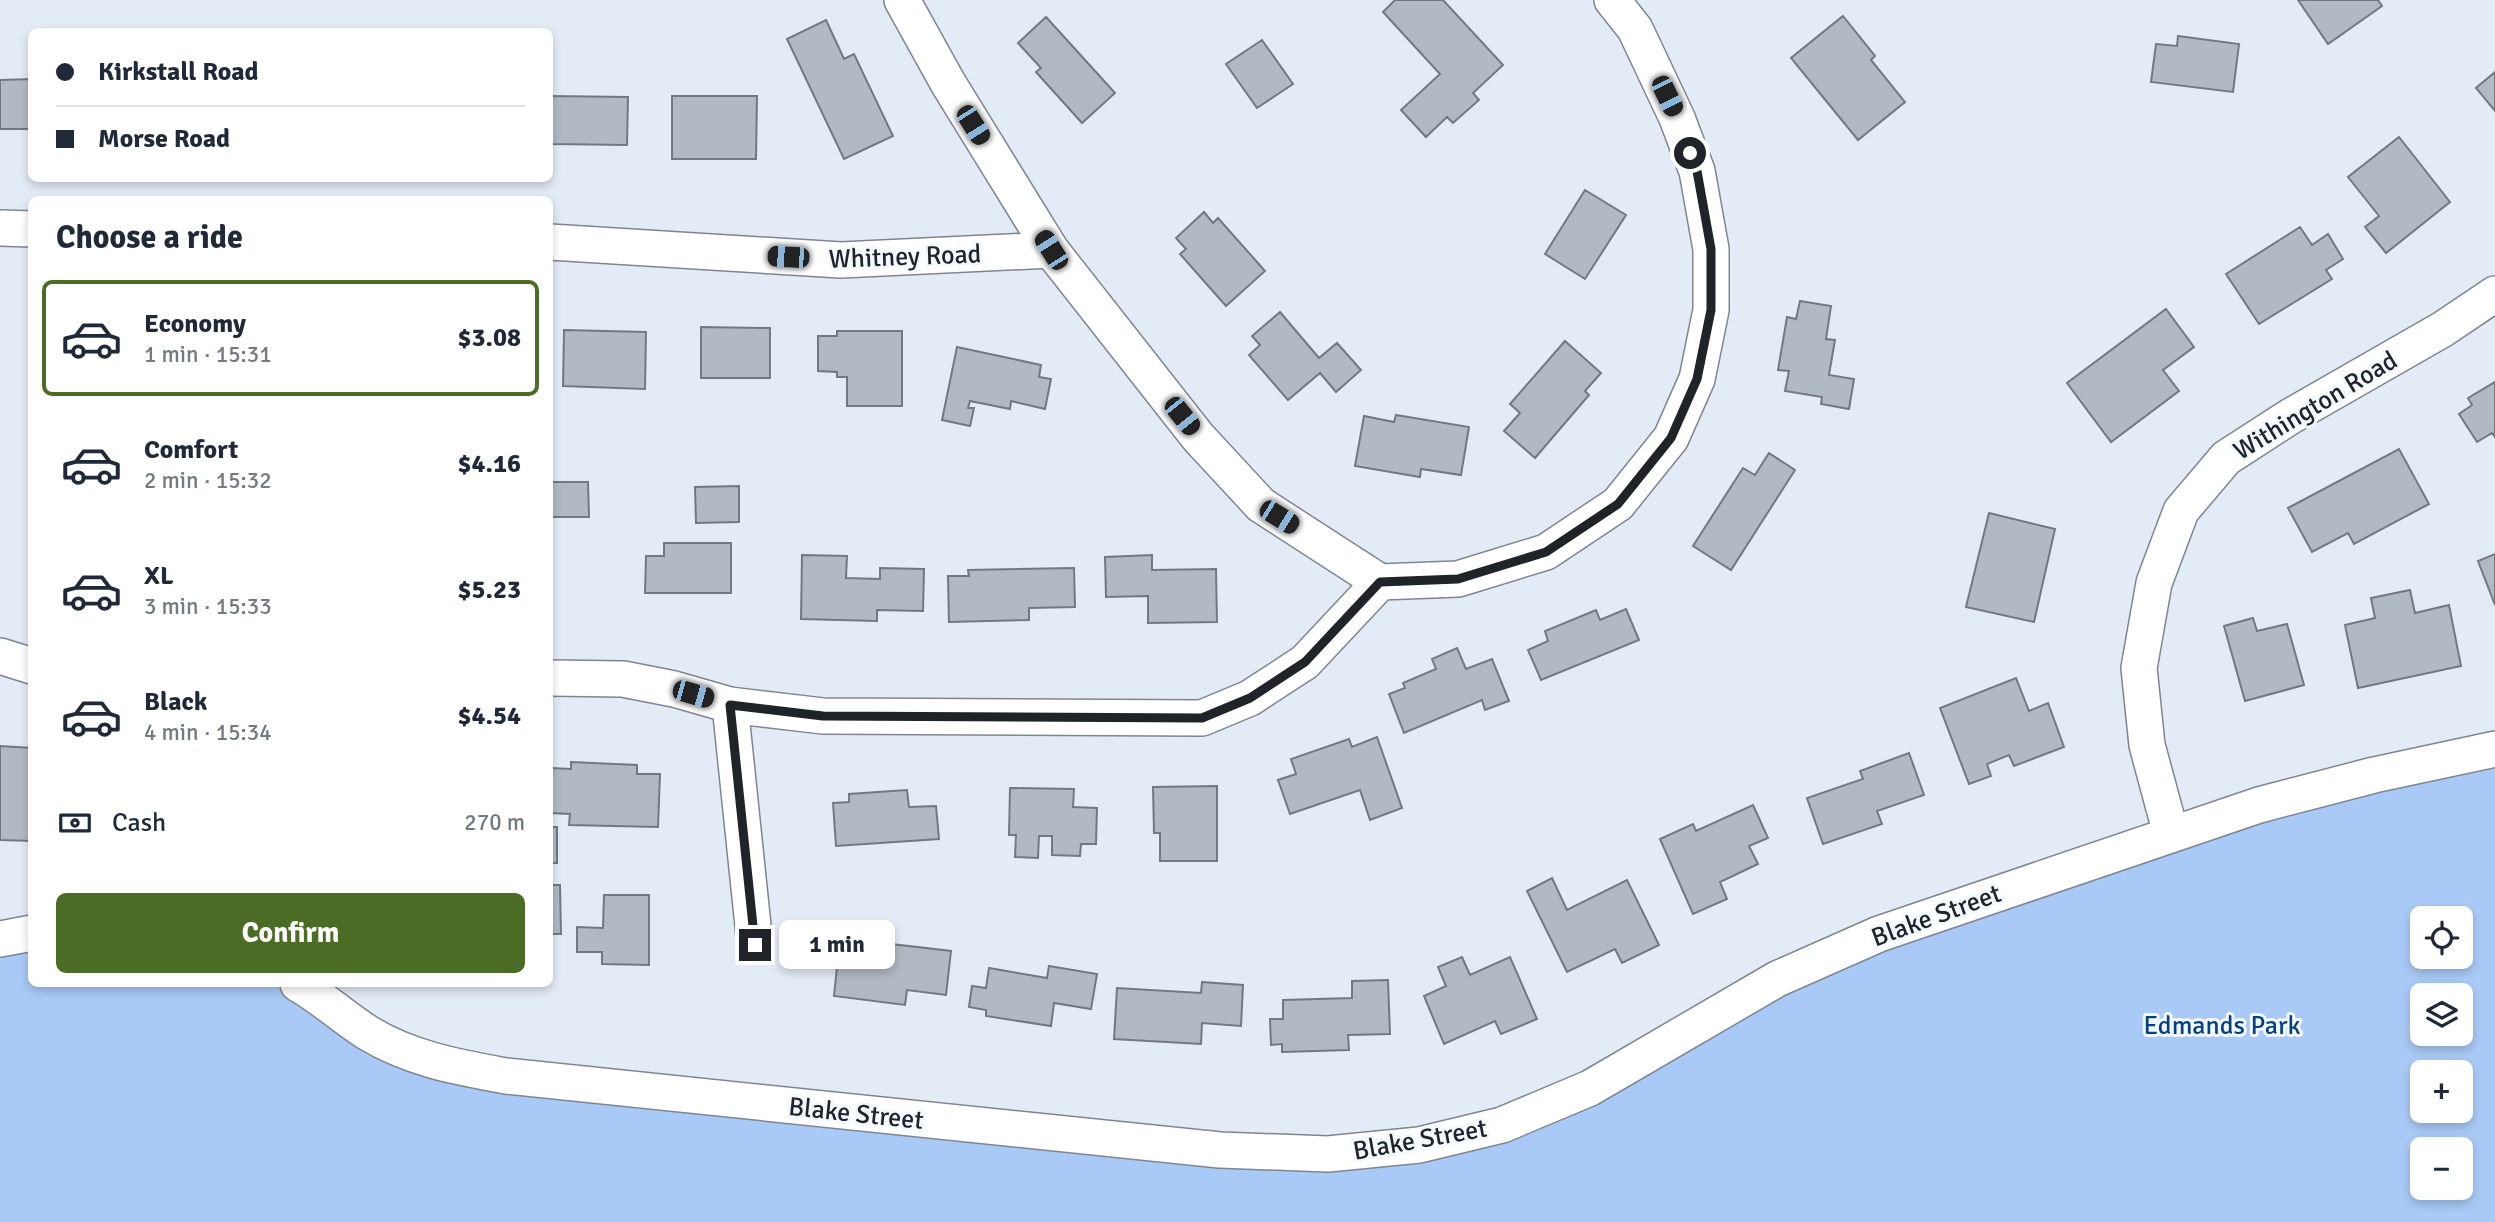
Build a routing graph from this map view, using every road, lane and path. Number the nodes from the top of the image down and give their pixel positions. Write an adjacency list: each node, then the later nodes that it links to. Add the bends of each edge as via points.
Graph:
1 (902, 0): 6 (street, via 947,83)
2 (1612, 0): 8 (street, via 1634,29 1697,171 1711,249 1711,310 1697,379 1671,438 1618,504 1546,552 1458,579)
3 (0, 228): 4 (street)
4 (28, 229)
5 (553, 242): 6 (street, Whitney Road, via 841,260)
6 (1051, 250): 8 (street, via 1198,437 1261,505)
7 (2495, 294): 14 (street, Withington Road, via 2226,458 2181,510 2154,583 2139,668 2147,745)
8 (1380, 582): 12 (street, via 1305,662 1250,698 1202,718 823,716)
9 (0, 656): 10 (street)
10 (28, 665)
11 (553, 678): 12 (street, via 623,680)
12 (730, 705): 17 (street)
13 (2495, 749): 14 (street, Blake Street, via 2328,786)
14 (2171, 834): 18 (street, Blake Street, via 1879,934 1777,979 1590,1088 1502,1125 1419,1145 1328,1154 1220,1150 506,1076 447,1066 400,1050)
15 (28, 934): 16 (street)
16 (0, 939)
17 (755, 945)
18 (302, 987)

